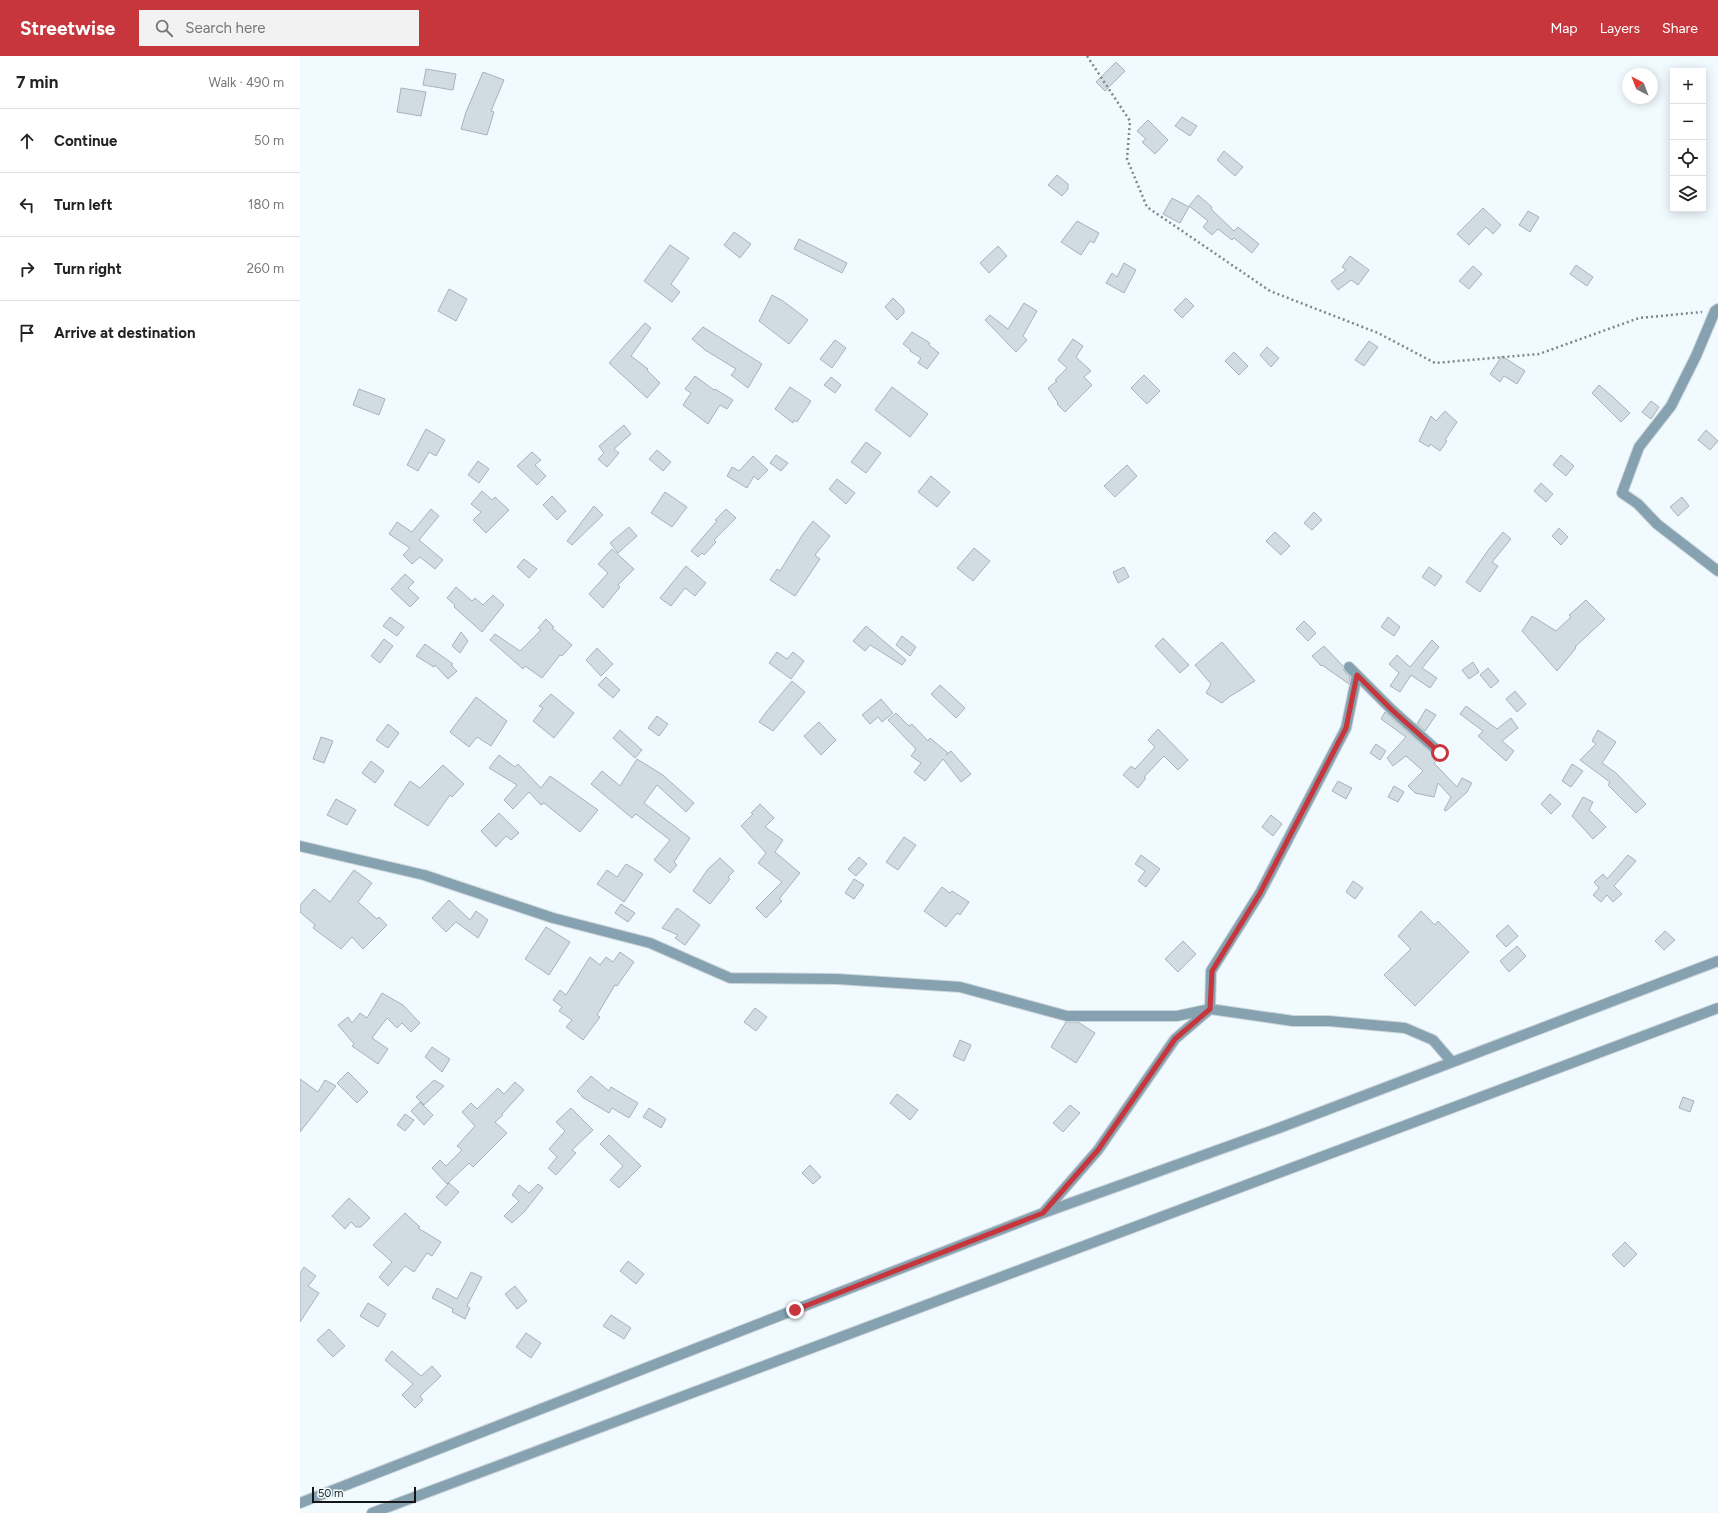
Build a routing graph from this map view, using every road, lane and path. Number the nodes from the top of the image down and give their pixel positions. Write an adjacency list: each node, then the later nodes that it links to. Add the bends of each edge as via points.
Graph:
1 (1087, 56): 2 (path, via 1130,121 1127,159 1147,207 1270,291 1378,332 1435,363 1539,354 1639,318)
2 (1716, 310): 3 (street, via 1671,406 1639,447 1622,493)
3 (1718, 571)
4 (1349, 667): 5 (street)
5 (1357, 675): 6 (street); 10 (street, via 1346,728 1260,893 1212,971)
6 (1440, 753)
7 (300, 846): 10 (street, via 424,875 553,918 650,943 730,978 837,979 960,987 1067,1016 1177,1016)
8 (1718, 961): 11 (street)
9 (1718, 1008): 14 (street)
10 (1210, 1009): 11 (street, via 1293,1021 1329,1021 1405,1028 1433,1040); 12 (street, via 1175,1039 1098,1150)
11 (1452, 1062): 12 (street)
12 (1043, 1213): 13 (street)
13 (300, 1503)
14 (372, 1513)

